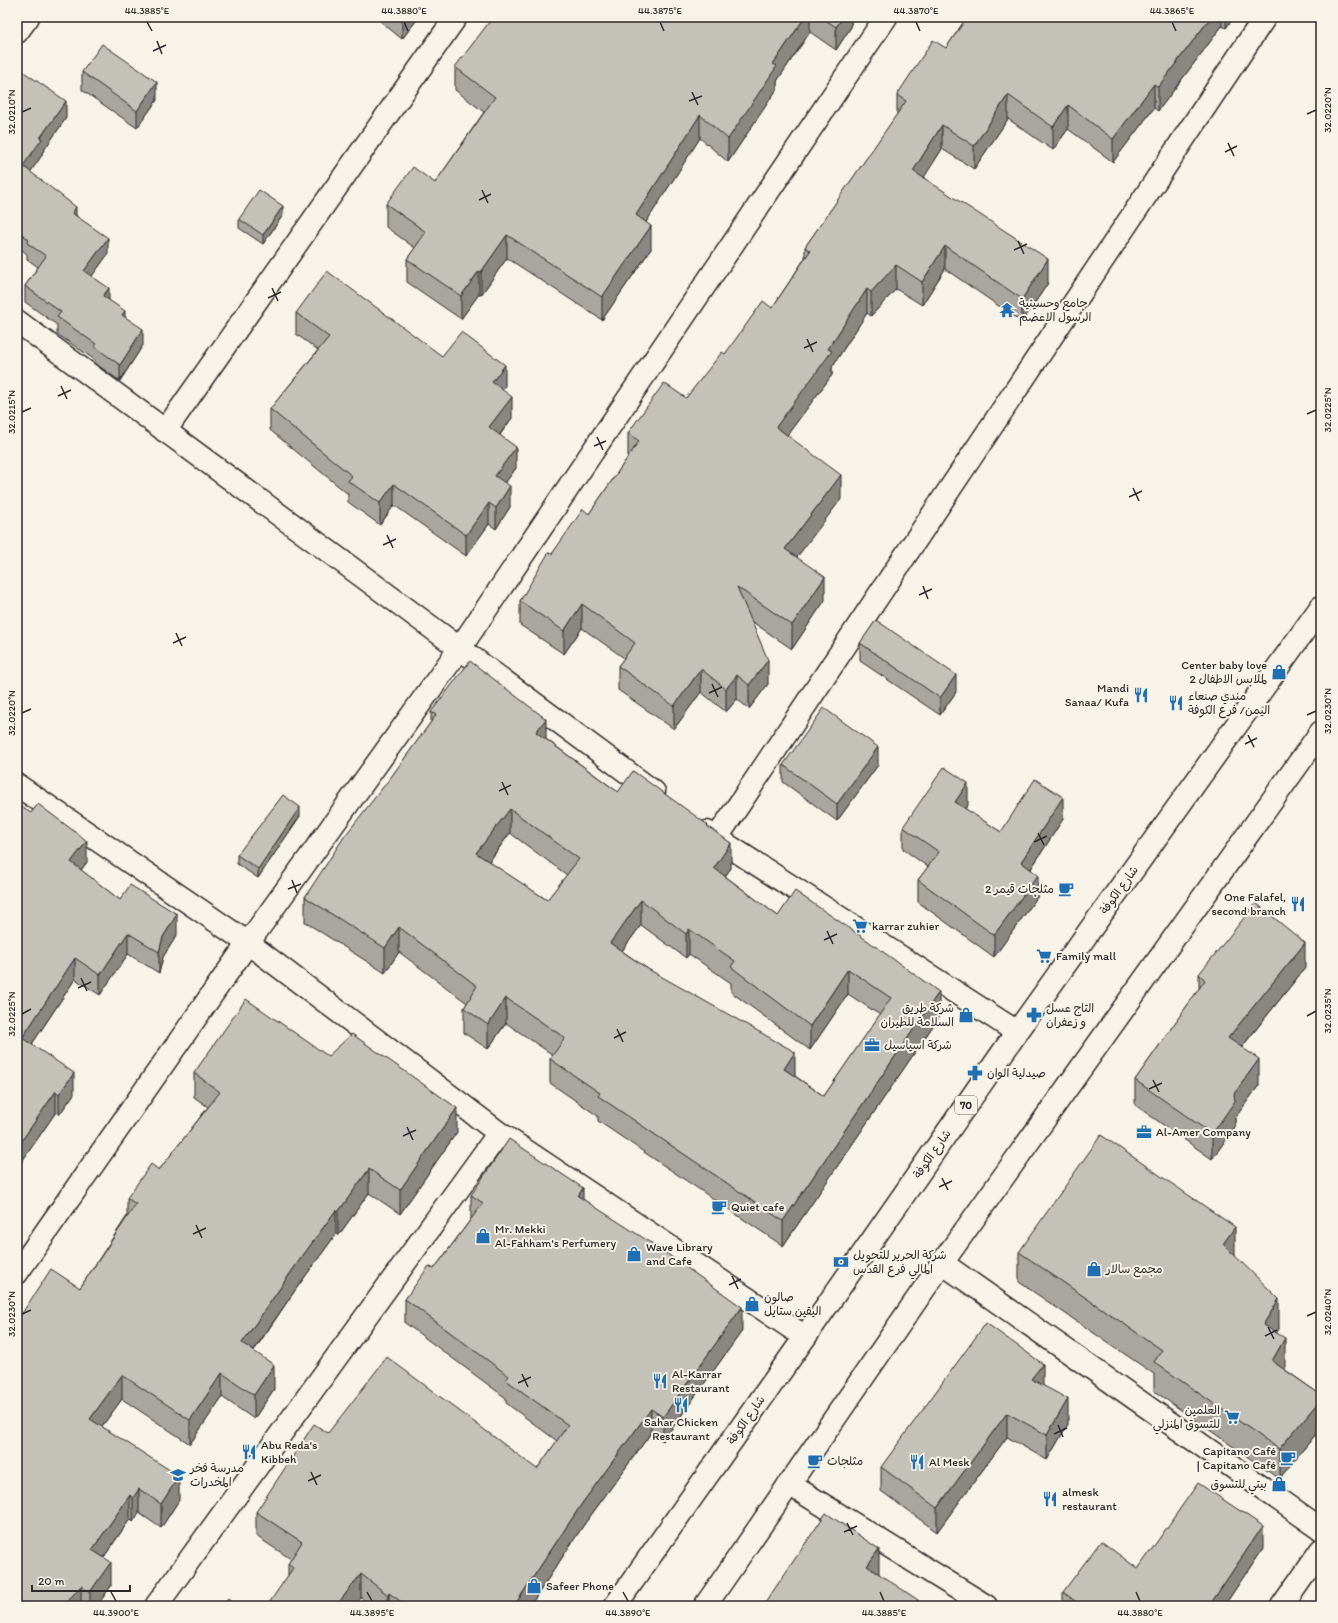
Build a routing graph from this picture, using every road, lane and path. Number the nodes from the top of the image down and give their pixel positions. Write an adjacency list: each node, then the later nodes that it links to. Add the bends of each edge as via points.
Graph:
1 (28, 17): 5 (main road)
2 (456, 17): 7 (main road)
3 (1265, 17): 14 (main road)
4 (879, 19): 9 (main road)
5 (17, 32)
6 (17, 321): 7 (main road)
7 (165, 431): 9 (main road)
8 (1321, 607): 16 (main road, شارع الكوفة / 70)
9 (460, 648): 12 (main road); 15 (main road)
10 (1321, 732): 18 (main road)
11 (17, 785): 15 (main road)
12 (671, 806)
13 (691, 820): 14 (main road)
14 (716, 839): 16 (main road)
15 (248, 943): 17 (main road); 19 (main road)
16 (1017, 1032): 20 (main road, شارع الكوفة / 70)
17 (499, 1133): 20 (main road); 24 (main road)
18 (942, 1263): 21 (main road); 22 (main road)
19 (17, 1274)
20 (806, 1336): 25 (main road, شارع الكوفة / 70)
21 (789, 1484): 26 (main road); 27 (main road)
22 (1321, 1529)
23 (1321, 1550): 28 (main road)
24 (156, 1606)
25 (615, 1606)
26 (705, 1606)
27 (986, 1606)
28 (1282, 1606)

